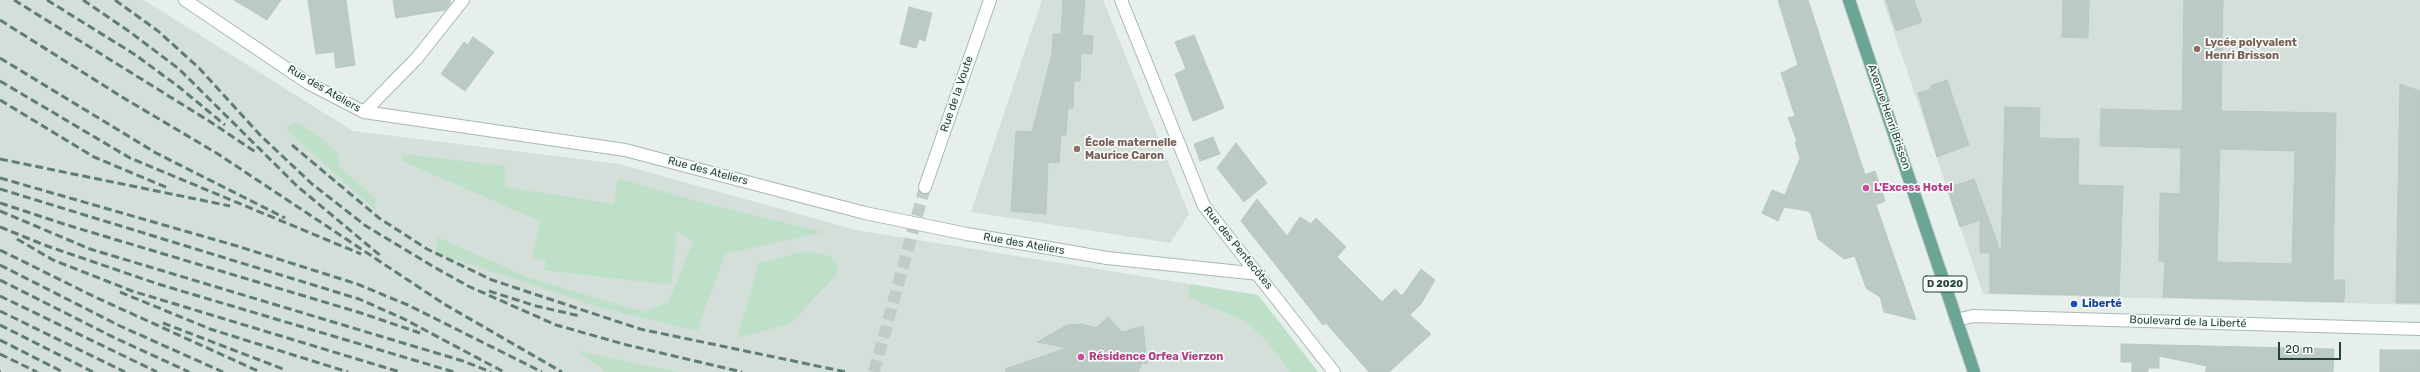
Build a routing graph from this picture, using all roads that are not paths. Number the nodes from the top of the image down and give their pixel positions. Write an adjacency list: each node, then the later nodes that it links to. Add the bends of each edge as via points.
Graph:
1 (185, 0): 6 (street, Rue des Ateliers, via 308,83)
2 (463, 0): 6 (street, via 417,58)
3 (990, 0): 7 (street, Rue de la Voute)
4 (1121, 0): 8 (street, Rue des Pentecôtes, via 1204,206)
5 (1849, 0): 9 (main road, Avenue Henri Brisson / D 2020)
6 (364, 112): 8 (street, Rue des Ateliers, via 625,150 865,213 967,234 1107,258)
7 (925, 187)
8 (1259, 274): 11 (street, Rue des Pentecôtes)
9 (1956, 320): 10 (street, Boulevard de la Liberté, via 1973,316); 12 (main road, Avenue Henri Brisson / D 2020)
10 (2420, 329)
11 (1334, 372)
12 (1974, 372)

